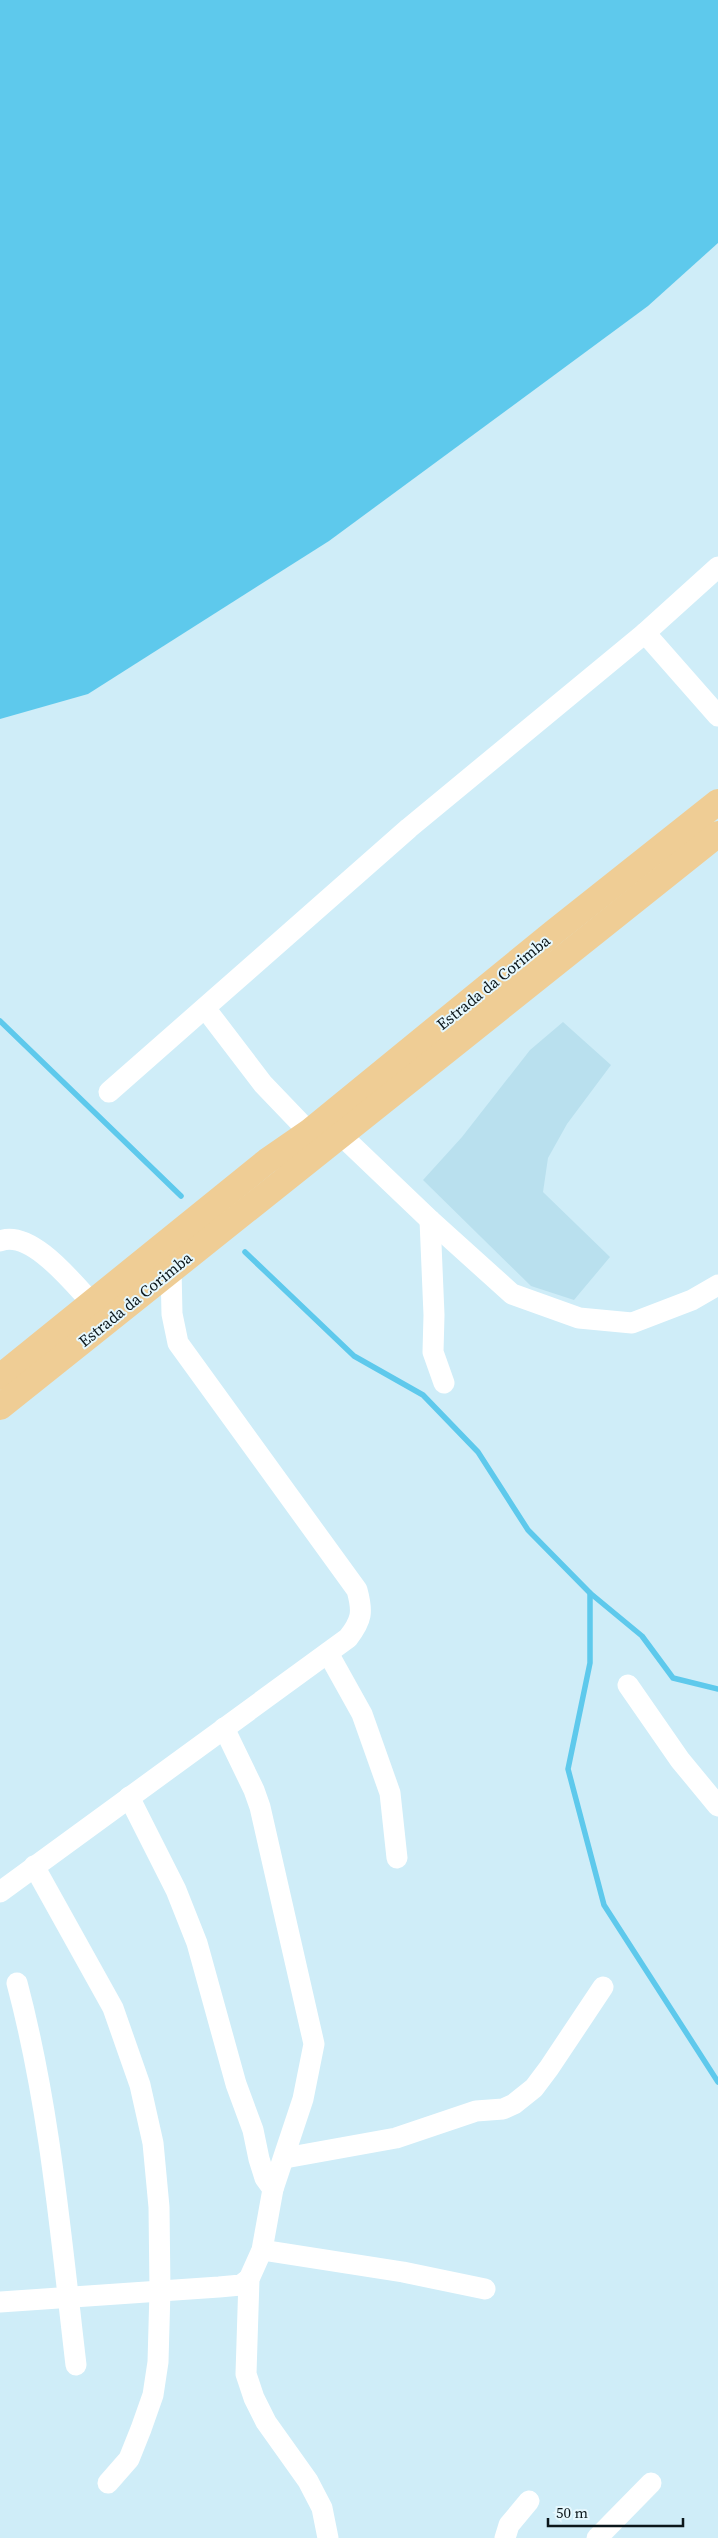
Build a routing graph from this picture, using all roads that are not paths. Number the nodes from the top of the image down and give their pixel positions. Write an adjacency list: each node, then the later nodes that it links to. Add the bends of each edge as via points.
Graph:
1 (718, 567): 2 (street)
2 (645, 633): 3 (street); 6 (street, via 409,828)
3 (718, 716)
4 (718, 802): 8 (main road, Estrada da Corimba)
5 (718, 834): 9 (main road, Estrada da Corimba)
6 (205, 1008): 7 (street); 8 (street, via 263,1084)
7 (109, 1092)
8 (310, 1132): 14 (main road, Estrada da Corimba, via 261,1166)
9 (342, 1134): 10 (street); 12 (main road, Estrada da Corimba)
10 (430, 1220): 13 (street, via 512,1294 580,1318 632,1323 692,1300); 16 (street, via 433,1352)
11 (0, 1241): 14 (street, via 17,1240 35,1248)
12 (171, 1269): 17 (main road, Estrada da Corimba); 18 (street, via 172,1314 178,1343 357,1590 362,1608 358,1626)
13 (718, 1285)
14 (92, 1303): 15 (main road, Estrada da Corimba)
15 (0, 1377)
16 (444, 1383)
17 (0, 1407)
18 (328, 1653): 20 (street); 23 (street, via 362,1714 390,1793)
19 (628, 1685): 22 (street, via 680,1760)
20 (224, 1728): 21 (street); 28 (street, via 260,1807 314,2044 308,2079)
21 (129, 1797): 24 (street); 29 (street, via 176,1890 197,1943 259,2159 265,2178)
22 (718, 1806)
23 (396, 1858)
24 (34, 1866): 25 (street); 33 (street, via 113,2008 140,2084 153,2143 159,2207)
25 (0, 1892)
26 (17, 1983): 34 (street, via 31,2035 39,2084)
27 (603, 1987): 28 (street, via 534,2088 514,2104 503,2109 476,2111 396,2138)
28 (284, 2158): 29 (street)
29 (273, 2189): 30 (street)
30 (262, 2250): 31 (street); 32 (street, via 403,2272)
31 (249, 2279): 33 (street, via 241,2285); 40 (street, via 246,2374 266,2422 308,2481 322,2508)
32 (485, 2289)
33 (160, 2290): 34 (street); 37 (street, via 158,2362 153,2395 129,2459)
34 (68, 2297): 35 (street); 36 (street)
35 (0, 2302)
36 (76, 2365)
37 (108, 2483)
38 (651, 2483): 42 (street)
39 (529, 2501): 41 (street, via 509,2525)
40 (328, 2538)
41 (505, 2538)
42 (597, 2538)

